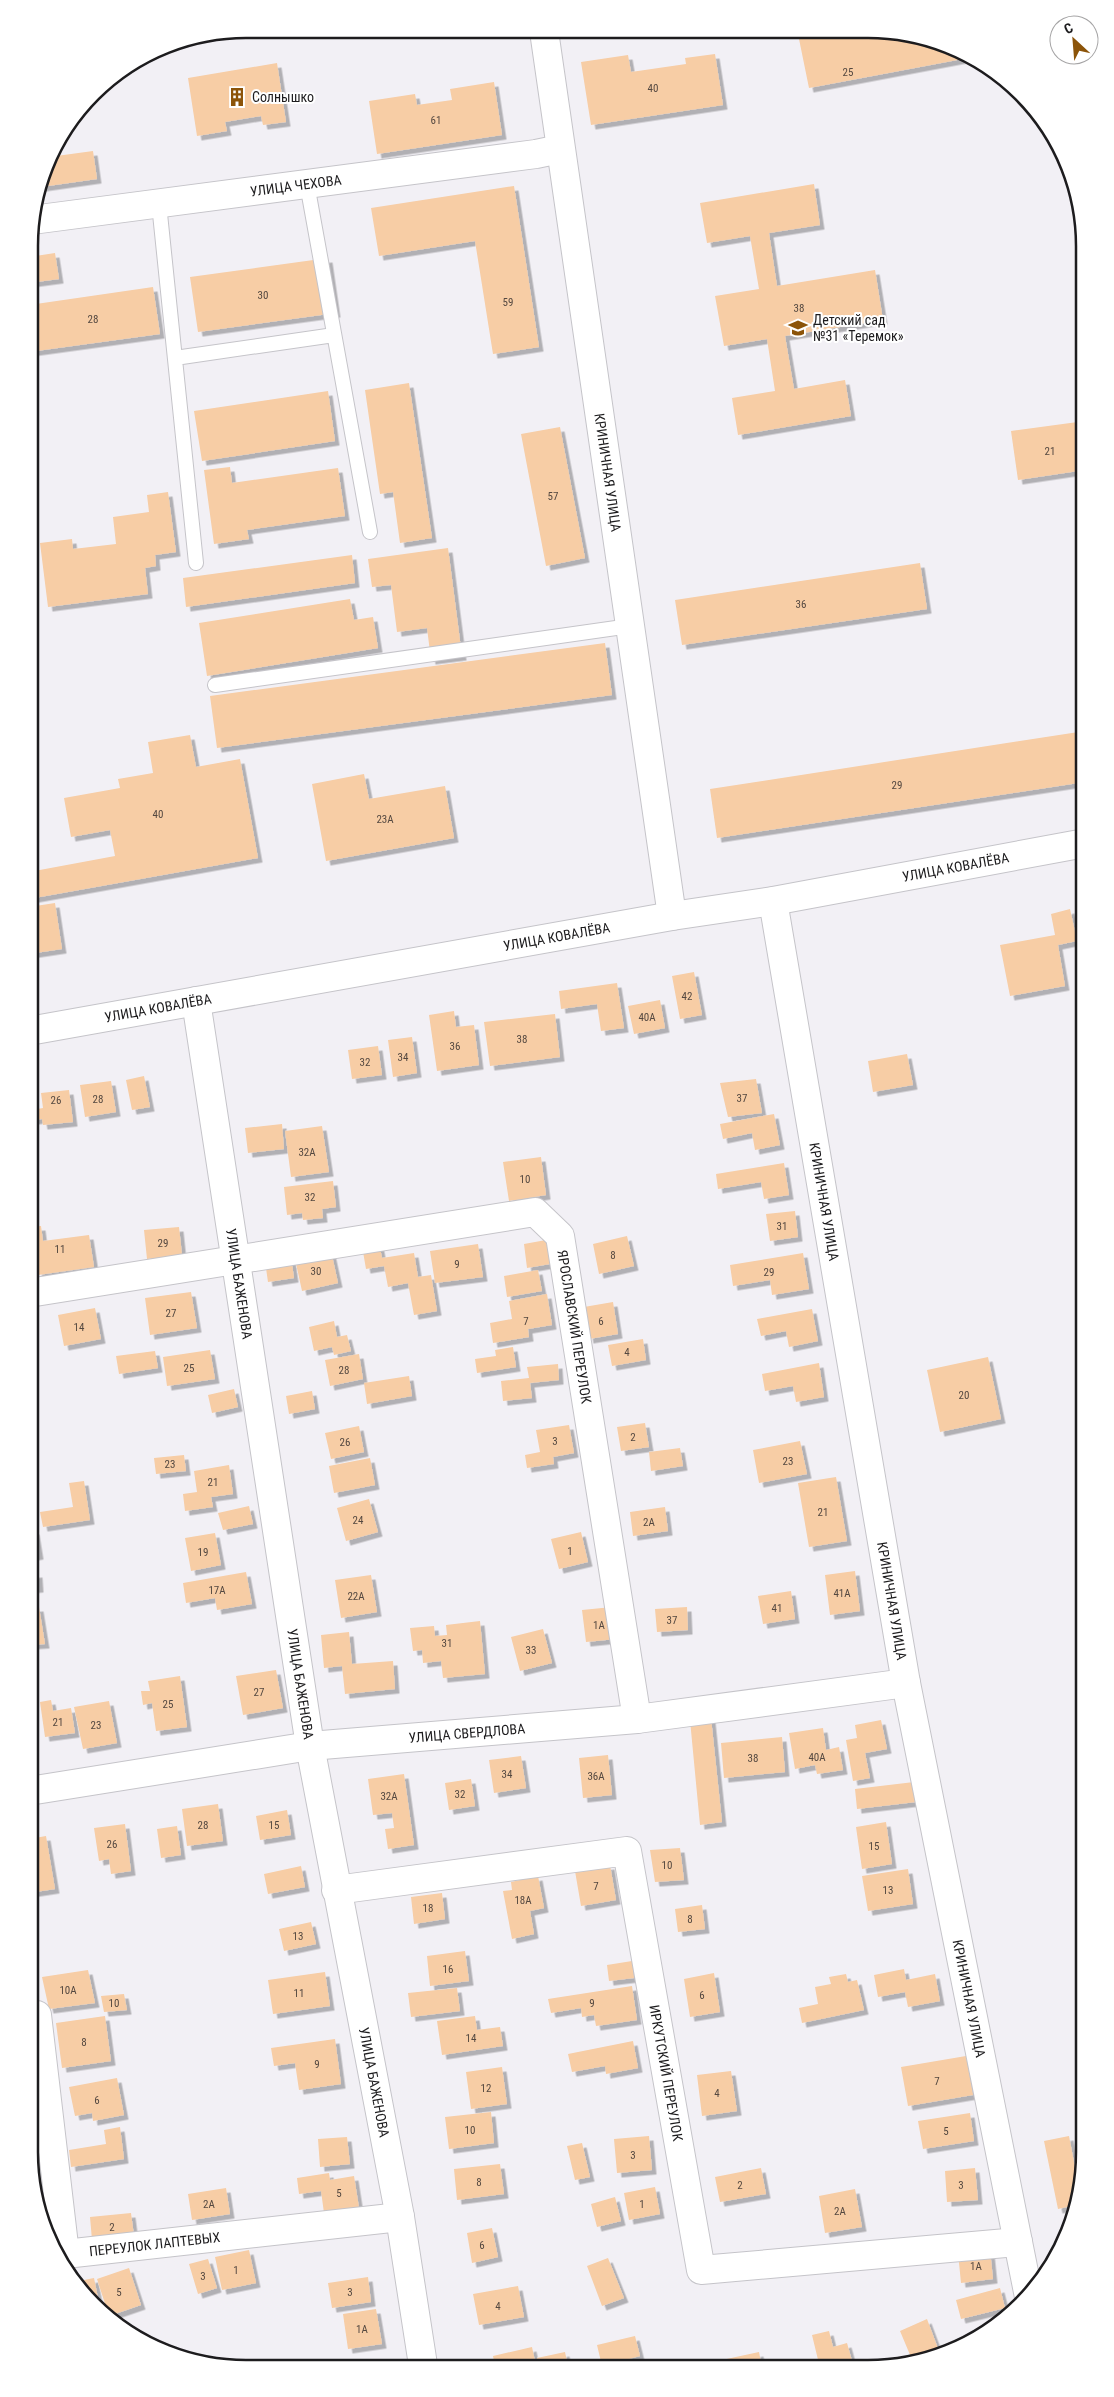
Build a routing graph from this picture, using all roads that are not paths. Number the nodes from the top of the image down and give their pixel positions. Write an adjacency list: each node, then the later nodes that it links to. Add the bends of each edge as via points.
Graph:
1 (545, 38): 2 (street, КРИНИЧНАЯ УЛИЦА)
2 (560, 150): 3 (street, УЛИЦА ЧЕХОВА); 10 (street, КРИНИЧНАЯ УЛИЦА)
3 (307, 184): 4 (street, УЛИЦА ЧЕХОВА); 6 (lane)
4 (160, 204): 5 (street, УЛИЦА ЧЕХОВА); 7 (lane)
5 (39, 219)
6 (334, 334): 7 (lane); 8 (lane)
7 (175, 358): 9 (lane)
8 (370, 532)
9 (196, 563)
10 (630, 626): 11 (lane); 14 (street, КРИНИЧНАЯ УЛИЦА)
11 (215, 685)
12 (1076, 845): 13 (street, УЛИЦА КОВАЛЁВА)
13 (773, 901): 14 (street, УЛИЦА КОВАЛЁВА); 19 (street, КРИНИЧНАЯ УЛИЦА)
14 (672, 916): 15 (street, УЛИЦА КОВАЛЁВА)
15 (196, 1001): 16 (street, УЛИЦА КОВАЛЁВА); 17 (street, УЛИЦА БАЖЕНОВА)
16 (38, 1029)
17 (236, 1259): 18 (street); 20 (street, ЯРОСЛАВСКИЙ ПЕРЕУЛОК, via 535,1212 560,1236); 21 (street, УЛИЦА БАЖЕНОВА)
18 (38, 1291)
19 (906, 1683): 20 (street, УЛИЦА СВЕРДЛОВА); 26 (street, КРИНИЧНАЯ УЛИЦА)
20 (638, 1719): 21 (street, УЛИЦА СВЕРДЛОВА)
21 (310, 1746): 22 (street, УЛИЦА СВЕРДЛОВА); 23 (street, УЛИЦА БАЖЕНОВА)
22 (38, 1789)
23 (336, 1890): 25 (street, УЛИЦА БАЖЕНОВА); 26 (street, ИРКУТСКИЙ ПЕРЕУЛОК, via 627,1851 701,2270)
24 (38, 2024): 25 (street, ПЕРЕУЛОК ЛАПТЕВЫХ, via 65,2254)
25 (400, 2217): 28 (street, УЛИЦА БАЖЕНОВА)
26 (1018, 2242): 27 (street, КРИНИЧНАЯ УЛИЦА)
27 (1027, 2287)
28 (422, 2360)

